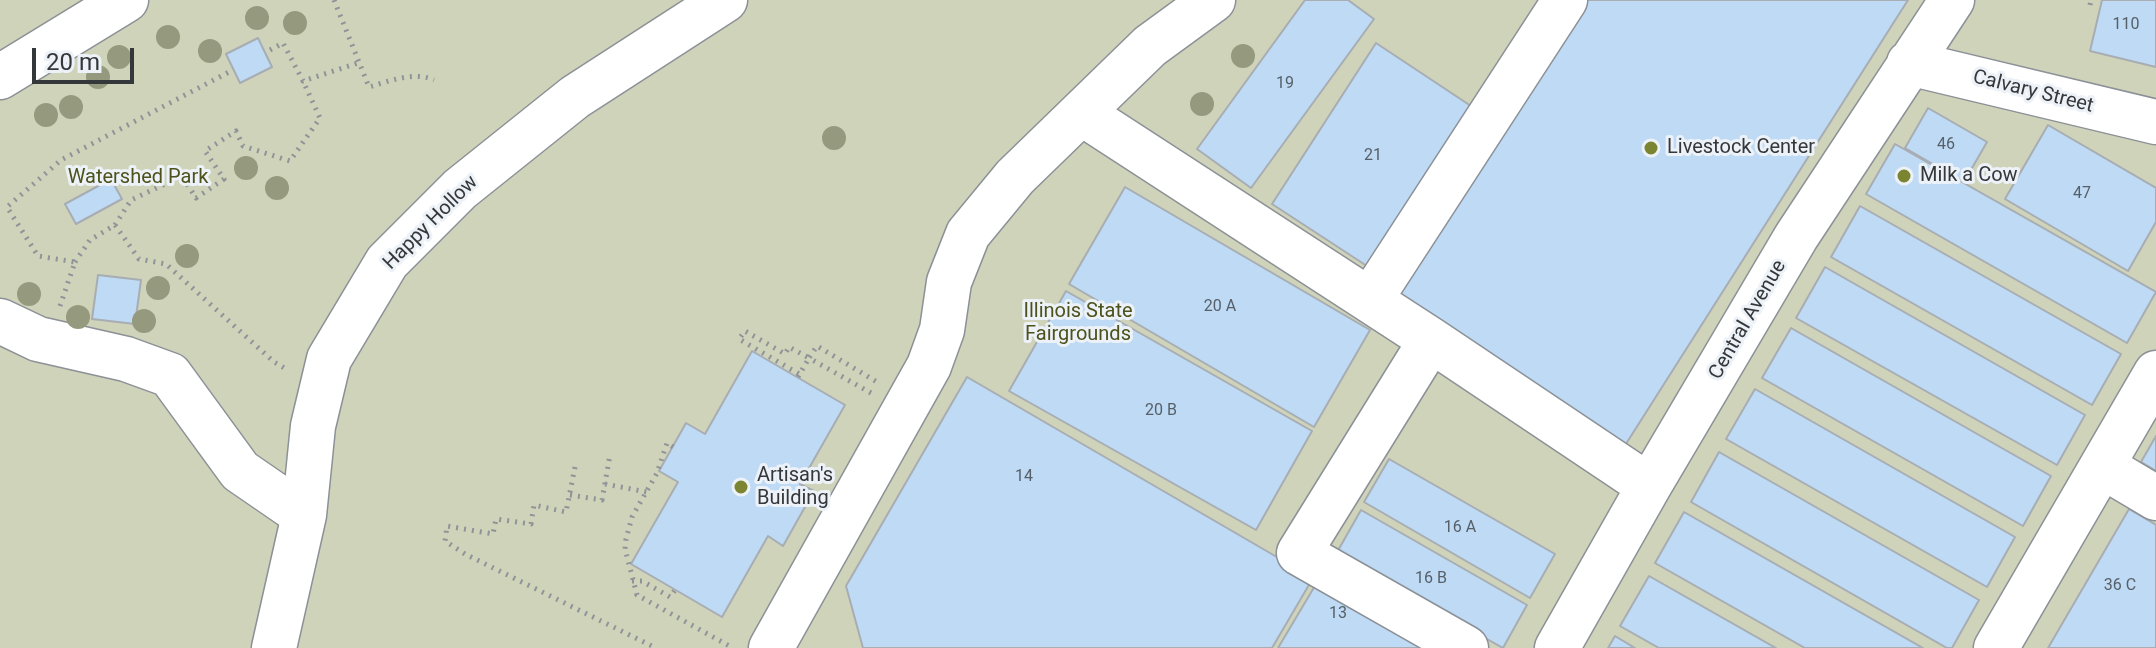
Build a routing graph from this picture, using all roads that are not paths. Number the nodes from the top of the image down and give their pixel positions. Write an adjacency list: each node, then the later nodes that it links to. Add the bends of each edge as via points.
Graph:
1 (126, 0): 7 (street)
2 (725, 0): 17 (street, Happy Hollow, via 575,97 460,189 387,262 329,359 313,426)
3 (1213, 0): 8 (street, via 1150,46)
4 (1565, 0): 10 (street)
5 (1952, 0): 6 (street, Central Avenue)
6 (1909, 63): 9 (street, Calvary Street); 15 (street, Central Avenue, via 1796,237)
7 (0, 77)
8 (1083, 114): 10 (street); 18 (street, via 1015,177 968,234 949,282 942,330 929,366)
9 (2156, 122)
10 (1370, 300): 12 (street)
11 (0, 321): 17 (street, via 49,342 170,375 240,471)
12 (1431, 340): 15 (street); 20 (street, via 1299,553)
13 (2156, 373): 14 (street)
14 (2102, 466): 16 (street); 22 (street)
15 (1649, 486): 21 (street, Central Avenue)
16 (2156, 498)
17 (304, 515): 19 (street, Happy Hollow)
18 (764, 646)
19 (274, 648)
20 (1466, 648)
21 (1557, 648)
22 (1996, 648)

